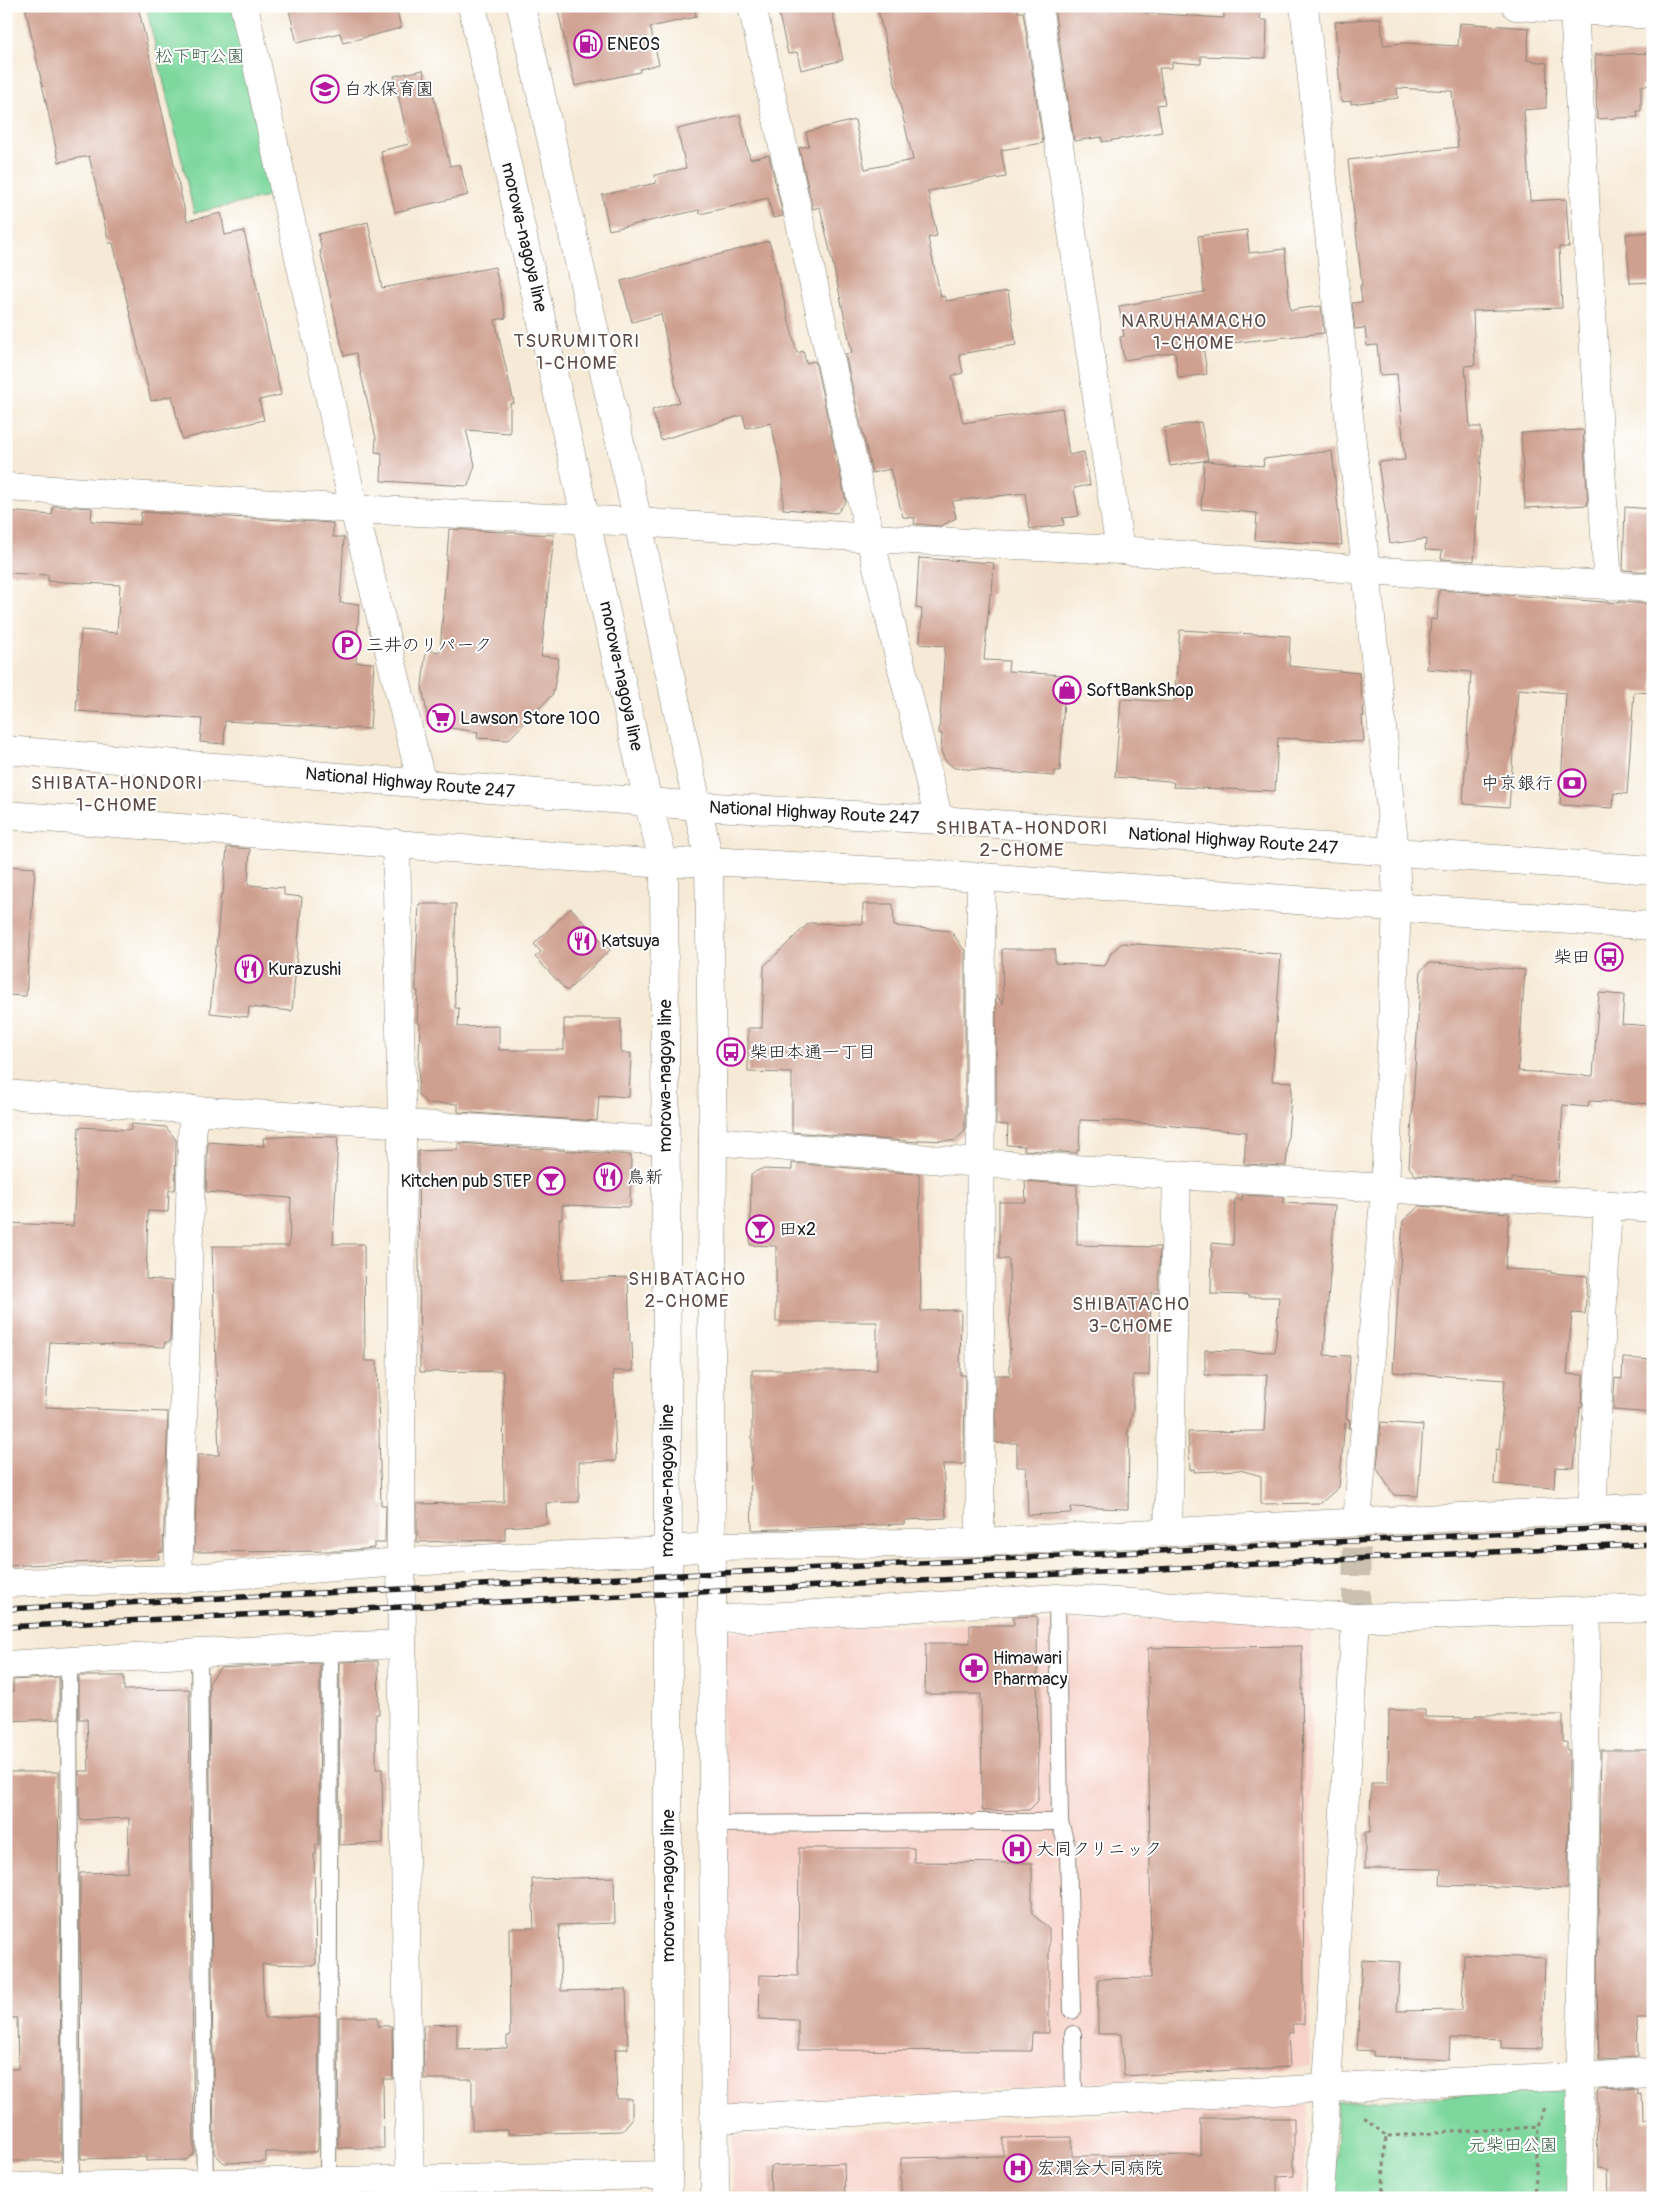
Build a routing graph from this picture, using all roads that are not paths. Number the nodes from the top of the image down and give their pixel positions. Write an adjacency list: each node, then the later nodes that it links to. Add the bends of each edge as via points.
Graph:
1 (244, 6): 11 (main road)
2 (472, 6): 12 (main road, morowa-nagoya line)
3 (521, 6): 13 (main road)
4 (752, 6): 14 (main road)
5 (1038, 6): 15 (main road)
6 (1304, 6): 16 (main road)
7 (1516, 6): 8 (main road)
8 (1574, 10): 9 (main road); 17 (main road)
9 (1653, 15)
10 (6, 487): 11 (main road)
11 (354, 509): 12 (main road); 20 (main road)
12 (586, 520): 13 (main road); 21 (main road, morowa-nagoya line)
13 (638, 522): 14 (main road); 22 (main road)
14 (870, 538): 15 (main road); 24 (main road)
15 (1120, 550): 16 (main road)
16 (1366, 570): 17 (main road); 26 (main road)
17 (1608, 586): 18 (main road)
18 (1653, 588)
19 (6, 750): 20 (main road, National Highway Route 247)
20 (422, 784): 21 (main road, National Highway Route 247)
21 (648, 802): 22 (main road, National Highway Route 247); 28 (main road, morowa-nagoya line)
22 (699, 806): 24 (main road, National Highway Route 247); 27 (main road)
23 (6, 815): 25 (main road)
24 (939, 820): 26 (main road, National Highway Route 247)
25 (396, 843): 28 (main road); 35 (main road)
26 (1395, 852): 29 (main road, National Highway Route 247); 31 (main road)
27 (709, 861): 28 (main road); 30 (main road); 36 (main road)
28 (664, 864): 37 (main road, morowa-nagoya line)
29 (1653, 870)
30 (981, 877): 31 (main road); 38 (main road)
31 (1397, 906): 32 (main road); 40 (main road)
32 (1653, 926)
33 (6, 1094): 34 (main road)
34 (193, 1110): 35 (main road); 51 (main road)
35 (402, 1123): 37 (main road); 50 (main road)
36 (713, 1141): 38 (main road); 48 (main road)
37 (666, 1142): 49 (main road, morowa-nagoya line)
38 (979, 1163): 39 (main road); 47 (main road)
39 (1177, 1175): 40 (main road); 46 (main road)
40 (1384, 1188): 41 (main road); 45 (main road)
41 (1608, 1205): 42 (main road); 44 (main road)
42 (1653, 1208)
43 (1653, 1507): 44 (main road)
44 (1592, 1511): 45 (main road)
45 (1357, 1522): 46 (main road)
46 (1168, 1532): 47 (main road)
47 (980, 1542): 48 (main road)
48 (712, 1546): 49 (main road); 57 (main road)
49 (668, 1551): 50 (main road); 72 (main road, morowa-nagoya line)
50 (401, 1562): 51 (main road); 58 (main road)
51 (178, 1579): 52 (main road)
52 (6, 1583)
53 (1058, 1598): 56 (main road); 57 (main road); 63 (lane)
54 (1653, 1608): 55 (main road)
55 (1587, 1612): 56 (main road); 68 (main road)
56 (1356, 1618): 69 (main road)
57 (713, 1619): 64 (main road)
58 (402, 1644): 59 (main road); 74 (main road)
59 (330, 1647): 60 (main road); 75 (lane)
60 (199, 1652): 61 (main road); 76 (lane)
61 (69, 1660): 62 (main road); 77 (lane)
62 (6, 1664)
63 (1060, 1822): 64 (lane); 65 (lane, via 1068,1851)
64 (713, 1824): 71 (main road)
65 (1072, 2011)
66 (1073, 2034): 70 (lane)
67 (1653, 2072): 68 (main road)
68 (1582, 2076): 69 (main road); 80 (main road)
69 (1326, 2088): 70 (main road); 79 (main road)
70 (1074, 2101): 71 (main road)
71 (714, 2119): 78 (main road)
72 (668, 2186): 74 (main road)
73 (6, 2187): 77 (main road)
74 (410, 2189): 75 (main road)
75 (328, 2190): 76 (main road)
76 (204, 2191): 77 (main road)
77 (71, 2192)
78 (715, 2198)
79 (1320, 2198)
80 (1579, 2198)

